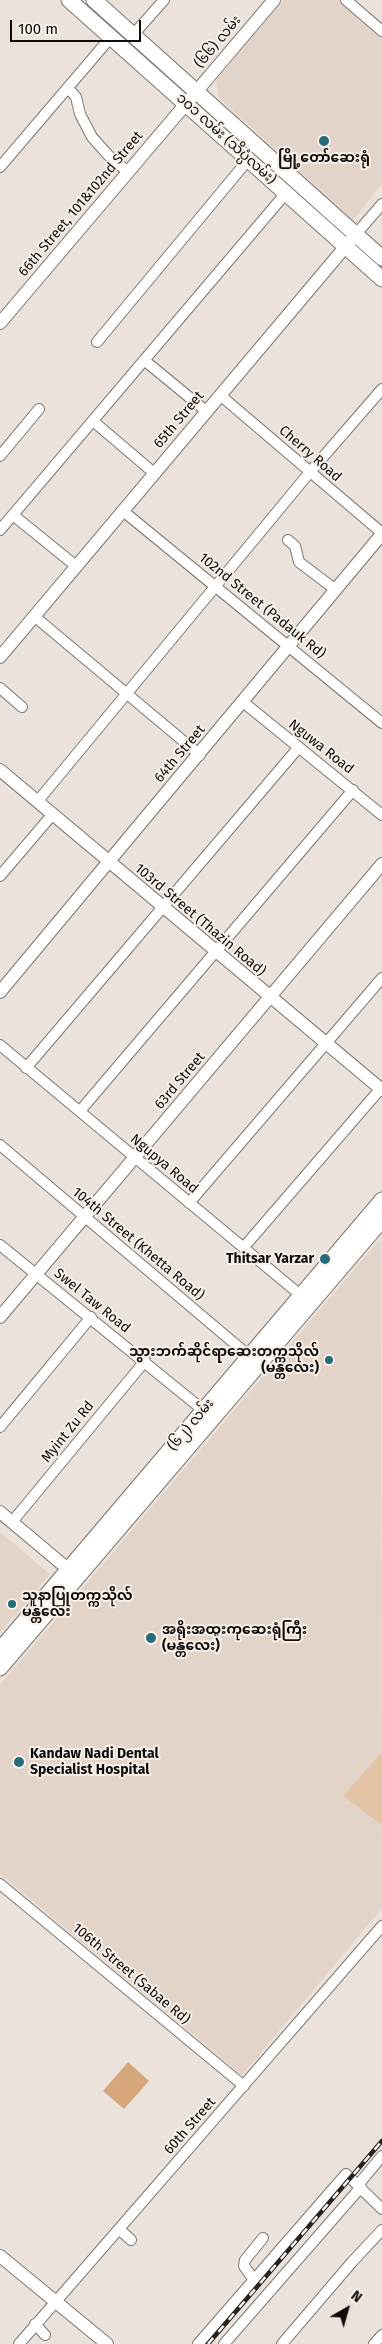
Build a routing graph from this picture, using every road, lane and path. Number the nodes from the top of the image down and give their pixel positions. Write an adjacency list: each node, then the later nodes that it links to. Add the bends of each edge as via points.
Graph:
1 (69, 0): 6 (main road, ၁၀၁ လမ်း (သိပ္ပံလမ်း))
2 (164, 0): 8 (street)
3 (274, 0): 11 (street, (၆၆) လမ်း)
4 (346, 0): 7 (street)
5 (100, 5): 6 (main road); 8 (main road, ၁၀၁ လမ်း (သိပ္ပံလမ်း))
6 (94, 23): 9 (main road, ၁၀၁ လမ်း (သိပ္ပံလမ်း))
7 (382, 31)
8 (133, 35): 11 (main road, ၁၀၁ လမ်း (သိပ္ပံလမ်း))
9 (111, 37): 10 (street); 12 (main road, ၁၀၁ လမ်း (သိပ္ပံလမ်း))
10 (68, 88): 14 (street); 15 (street, via 74,93 92,137)
11 (196, 91): 12 (street, (၆၆) လမ်း); 18 (main road, ၁၀၁ လမ်း (သိပ္ပံလမ်း))
12 (186, 103): 13 (main road, ၁၀၁ လမ်း (သိပ္ပံလမ်း)); 15 (street, 66th Street, 101&102nd Street)
13 (248, 160): 16 (main road, ၁၀၁ လမ်း (သိပ္ပံလမ်း)); 23 (street)
14 (0, 166)
15 (128, 172): 22 (street, 66th Street, 101&102nd Street)
16 (286, 193): 19 (main road, ၁၀၁ လမ်း (သိပ္ပံလမ်း)); 24 (street)
17 (382, 204): 18 (street, 65th Street)
18 (356, 234): 19 (street, 65th Street); 20 (main road, ၁၀၁ လမ်း (သိပ္ပံလမ်း))
19 (345, 246): 21 (main road, ၁၀၁ လမ်း (သိပ္ပံလမ်း)); 26 (street, 65th Street)
20 (382, 258)
21 (382, 279)
22 (0, 323)
23 (97, 342)
24 (144, 360): 28 (street); 29 (street)
25 (382, 389): 31 (street)
26 (220, 394): 28 (street, 65th Street); 31 (street, Cherry Road)
27 (39, 409): 30 (street)
28 (206, 411): 32 (street, 65th Street)
29 (93, 421): 32 (street); 34 (street)
30 (0, 456)
31 (310, 472): 36 (street, Cherry Road); 39 (street)
32 (154, 473): 33 (street, 65th Street)
33 (123, 511): 38 (street, 65th Street); 39 (street, 102nd Street (Padauk Rd))
34 (13, 515): 35 (street); 38 (street)
35 (0, 530)
36 (382, 534): 40 (street, 64th Street)
37 (288, 540): 40 (street, via 295,546 299,562)
38 (76, 566): 41 (street, 65th Street)
39 (215, 587): 42 (street, 102nd Street (Padauk Rd)); 45 (street)
40 (336, 590): 42 (street, 64th Street)
41 (34, 616): 43 (street, 65th Street); 45 (street)
42 (289, 646): 46 (street, 64th Street); 48 (street, 102nd Street (Padauk Rd))
43 (0, 657)
44 (0, 688): 47 (street)
45 (127, 693): 50 (street); 53 (street)
46 (243, 702): 49 (street, Nguwa Road); 50 (street, 64th Street)
47 (22, 707)
48 (381, 720)
49 (299, 748): 52 (street, Nguwa Road); 59 (street)
50 (200, 755): 56 (street, 64th Street)
51 (0, 770): 53 (street, 103rd Street (Thazin Road))
52 (353, 790): 55 (street, Nguwa Road); 60 (street)
53 (37, 802): 54 (street, 103rd Street (Thazin Road))
54 (52, 814): 56 (street, 103rd Street (Thazin Road)); 58 (street)
55 (382, 815)
56 (109, 863): 59 (street, 103rd Street (Thazin Road)); 62 (street, 64th Street)
57 (382, 864): 63 (street, 63rd Street)
58 (0, 876)
59 (163, 909): 60 (street, 103rd Street (Thazin Road)); 66 (street)
60 (215, 951): 63 (street, 103rd Street (Thazin Road)); 68 (street)
61 (382, 978): 64 (street)
62 (0, 992)
63 (270, 998): 64 (street, 103rd Street (Thazin Road)); 70 (street, 63rd Street)
64 (325, 1044): 67 (street, 103rd Street (Thazin Road)); 72 (street)
65 (0, 1045): 66 (street, Ngupya Road)
66 (26, 1068): 68 (street, Ngupya Road)
67 (381, 1089): 76 (street)
68 (80, 1112): 70 (street, Ngupya Road)
69 (0, 1145): 73 (street, 104th Street (Khetta Road))
70 (135, 1156): 72 (street, Ngupya Road); 73 (street, 63rd Street)
71 (382, 1200): 78 (main road, (၆၂) လမ်း)
72 (189, 1203): 76 (street, Ngupya Road)
73 (85, 1216): 77 (street, 63rd Street); 81 (street, 104th Street (Khetta Road))
74 (382, 1220): 78 (main road, (၆၂) လမ်း)
75 (0, 1244): 77 (street, Swel Taw Road)
76 (244, 1247): 78 (street, Ngupya Road)
77 (37, 1274): 79 (street, 63rd Street); 80 (street, Swel Taw Road)
78 (306, 1300): 81 (main road, (၆၂) လမ်း)
79 (0, 1317)
80 (91, 1317): 82 (street, Swel Taw Road); 84 (street)
81 (254, 1360): 83 (main road, (၆၂) လမ်း)
82 (145, 1361): 83 (street, Swel Taw Road); 86 (street, Myint Zu Rd)
83 (208, 1414): 87 (main road, (၆၂) လမ်း)
84 (0, 1427)
85 (0, 1512): 86 (street)
86 (12, 1522): 87 (street)
87 (74, 1574): 88 (main road, (၆၂) လမ်း); 89 (main road, (၆၂) လမ်း)
88 (0, 1650)
89 (0, 1668)
90 (0, 1884): 92 (street, 106th Street (Sabae Rd))
91 (382, 1926): 92 (street, 60th Street)
92 (244, 2086): 96 (street, 60th Street)
93 (382, 2156): 94 (street)
94 (359, 2186): 95 (street); 101 (street, via 346,2174); 109 (street)
95 (382, 2209)
96 (119, 2229): 99 (street); 102 (street, 60th Street)
97 (382, 2230): 110 (street)
98 (263, 2238): 101 (street, via 245,2260 244,2266)
99 (131, 2240)
100 (0, 2256): 102 (street)
101 (254, 2280): 108 (street)
102 (56, 2300): 103 (street, 60th Street); 106 (street)
103 (35, 2324): 104 (street); 107 (street, 60th Street)
104 (45, 2335)
105 (382, 2335): 111 (street)
106 (106, 2343)
107 (19, 2344)
108 (198, 2344)
109 (224, 2344)
110 (282, 2344)
111 (374, 2344)

